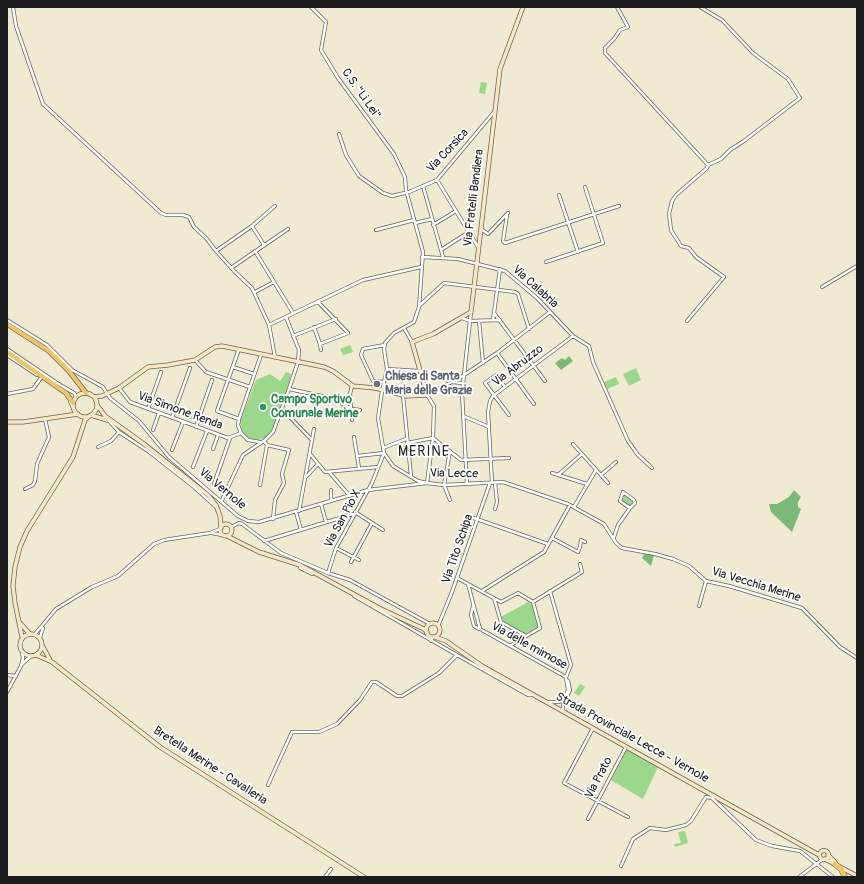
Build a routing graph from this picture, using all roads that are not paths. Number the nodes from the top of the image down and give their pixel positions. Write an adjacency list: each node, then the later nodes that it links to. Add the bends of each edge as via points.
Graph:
1 (14, 7): 30 (street, via 16,26 43,104 161,213 189,217 194,227)
2 (312, 7): 12 (street, C.S. "Li Lei", via 326,22 321,50 394,154 403,173)
3 (523, 7): 6 (street, Via Fratelli Bandiera, via 503,60)
4 (617, 7): 8 (street, via 628,26 620,30 605,48 606,53)
5 (700, 7): 8 (street, via 722,20 753,53 788,78 800,98 721,159)
6 (494, 111): 9 (street, Via Corsica); 23 (street, Via Fratelli Bandiera)
7 (339, 134): 12 (street, Via Corsica, via 346,155 358,176 392,196)
8 (708, 165): 58 (street, via 676,195 669,214 671,230 681,246 689,248 696,257 724,277)
9 (437, 180): 10 (street, Via Corsica); 16 (street)
10 (423, 186): 12 (street, Via Corsica); 18 (street)
11 (585, 187): 17 (street)
12 (407, 192): 19 (street)
13 (559, 195): 20 (street)
14 (275, 206): 22 (street)
15 (619, 206): 17 (street)
16 (456, 211): 21 (street); 26 (street)
17 (594, 214): 20 (street); 32 (street, via 603,243)
18 (432, 219): 19 (street); 21 (street)
19 (415, 222): 25 (street); 33 (street)
20 (569, 223): 23 (street, via 505,243 503,241 507,214 488,234); 32 (street)
21 (434, 225): 29 (street)
22 (252, 226): 27 (street); 30 (street)
23 (481, 228): 28 (street, Via Fratelli Bandiera)
24 (288, 229): 27 (street)
25 (376, 230)
26 (469, 232): 28 (street); 29 (street)
27 (264, 245): 31 (street)
28 (479, 247): 36 (street, Via Fratelli Bandiera)
29 (440, 250): 34 (street)
30 (216, 251): 39 (street)
31 (255, 251): 39 (street); 41 (street)
32 (578, 252): 35 (street)
33 (422, 257): 34 (street, Via Calabria); 38 (street)
34 (443, 258): 36 (street, Via Calabria)
35 (546, 262)
36 (477, 263): 40 (street, Via Calabria); 42 (street, Via Fratelli Bandiera)
37 (857, 266): 43 (street)
38 (421, 267): 46 (street, via 363,280); 47 (street)
39 (231, 268): 45 (street)
40 (500, 269): 44 (street); 49 (street, Via Calabria, via 512,276)
41 (274, 282): 45 (street); 50 (street)
42 (473, 286): 44 (street); 47 (street, via 442,284); 48 (street, Via Fratelli Bandiera)
43 (822, 287)
44 (497, 289): 51 (street); 65 (street, via 517,293)
45 (255, 292): 62 (street)
46 (318, 302): 50 (street); 54 (street)
47 (419, 307): 64 (street, via 414,322)
48 (471, 312): 53 (street); 59 (street, Via Fratelli Bandiera)
49 (550, 312): 65 (street); 67 (street, Via Calabria)
50 (293, 313): 52 (street)
51 (494, 313): 56 (street); 57 (street)
52 (286, 317): 62 (street); 66 (street)
53 (461, 318): 59 (street); 69 (street, via 433,334)
54 (336, 319): 63 (street); 70 (street, via 348,333)
55 (7, 320): 112 (street, Via Vernole, via 47,345 72,370 104,387)
56 (493, 320): 57 (street); 60 (street)
57 (501, 320): 68 (street)
58 (687, 320)
59 (470, 321): 60 (street); 90 (street, Via Fratelli Bandiera)
60 (479, 321): 82 (street)
61 (7, 324): 105 (main road, via 49,351)
62 (269, 325): 79 (street)
63 (314, 327): 66 (street); 70 (street)
64 (404, 328): 69 (street); 71 (street, via 394,333)
65 (529, 328): 68 (street)
66 (293, 336): 81 (street, via 299,350)
67 (573, 336): 83 (street, Via Abruzzo); 171 (street, Via Calabria, via 589,346 593,362 628,441)
68 (515, 339): 76 (street); 83 (street)
69 (412, 342): 87 (street)
70 (320, 344): 74 (street)
71 (385, 345): 86 (street, Via Lecce); 96 (street, via 363,349 361,355 373,381)
72 (7, 349): 110 (street)
73 (239, 349): 78 (street); 80 (street, via 218,346); 84 (street)
74 (321, 350)
75 (7, 352): 114 (main road, via 66,393)
76 (497, 353): 82 (street); 94 (street)
77 (7, 355): 91 (street)
78 (261, 355): 79 (street); 89 (street)
79 (275, 357): 81 (street)
80 (196, 360): 93 (street, via 206,372); 102 (street, via 148,367)
81 (298, 362): 99 (street, via 328,369); 103 (street)
82 (483, 362): 90 (street)
83 (534, 366): 94 (street, Via Abruzzo); 95 (street)
84 (233, 367): 89 (street); 93 (street)
85 (190, 368): 128 (street)
86 (387, 369): 87 (street); 96 (street, Via Lecce)
87 (419, 371): 108 (street)
88 (161, 372): 118 (street)
89 (254, 374): 100 (street)
90 (464, 375): 97 (street); 98 (street, Via Fratelli Bandiera)
91 (41, 378): 106 (street, via 33,389); 117 (street, via 66,394)
92 (212, 380): 135 (street)
93 (228, 380): 100 (street); 130 (street, via 217,412)
94 (516, 380): 101 (street, Via Abruzzo); 116 (street)
95 (545, 381)
96 (384, 382): 104 (street, Via Lecce)
97 (451, 382): 98 (street); 108 (street)
98 (463, 383): 127 (street, Via Fratelli Bandiera)
99 (352, 386): 104 (street); 120 (street)
100 (250, 387): 130 (street)
101 (505, 387): 109 (street, Via Abruzzo); 109 (street, via 496,375 485,383)
102 (119, 388): 112 (street); 118 (street, Via Simone Renda, via 130,402)
103 (289, 389): 119 (street); 120 (street, via 331,398)
104 (382, 391): 107 (street); 155 (street, Via Lecce, via 378,418)
105 (86, 392): 110 (street); 113 (street)
106 (7, 394)
107 (403, 395): 108 (street); 148 (street)
108 (427, 395): 147 (street, via 434,406)
109 (494, 395): 124 (street, Via Abruzzo); 136 (street, via 488,408)
110 (76, 396): 114 (street)
111 (102, 396): 112 (street); 113 (street); 115 (street)
112 (110, 396): 191 (street, Via Vernole, via 139,421 165,454)
113 (94, 397): 115 (street)
114 (73, 403): 117 (street)
115 (97, 403): 126 (street, via 95,412); 142 (street, via 102,414)
116 (534, 404)
117 (73, 408): 123 (street); 125 (street)
118 (148, 409): 122 (street, Via Simone Renda)
119 (282, 409): 149 (street); 150 (street, via 273,432)
120 (352, 409): 121 (street); 131 (street)
121 (360, 410)
122 (159, 413): 128 (street, Via Simone Renda); 139 (street)
123 (79, 415): 125 (street); 126 (street); 137 (street)
124 (508, 415)
125 (66, 416): 129 (street)
126 (90, 416): 132 (street); 137 (street, via 85,420)
127 (463, 416): 136 (street); 165 (street, Via Fratelli Bandiera)
128 (172, 418): 134 (street, Via Simone Renda)
129 (45, 419): 133 (street); 187 (street, via 49,438 37,464 35,482)
130 (239, 419): 143 (street)
131 (352, 420)
132 (109, 421): 141 (street); 142 (street)
133 (7, 422)
134 (183, 422): 135 (street, Via Simone Renda); 157 (street)
135 (196, 427): 140 (street, Via Simone Renda)
136 (489, 427): 164 (street)
137 (83, 428): 237 (street, via 73,456 20,546 13,586)
138 (314, 429): 149 (street)
139 (153, 430)
140 (207, 431): 144 (street, Via Simone Renda); 168 (street)
141 (118, 433): 142 (street); 154 (street, via 106,444)
142 (124, 433): 201 (street, via 208,495)
143 (241, 433): 146 (street, Via Simone Renda); 150 (street, via 248,440)
144 (218, 435): 146 (street, Via Simone Renda); 156 (street)
145 (354, 436): 162 (street)
146 (230, 438): 182 (street)
147 (433, 438): 151 (street); 158 (street); 180 (street)
148 (406, 439): 151 (street); 155 (street)
149 (312, 440): 160 (street)
150 (263, 441): 153 (street); 191 (street, via 243,455)
151 (407, 443): 178 (street)
152 (573, 444): 161 (street)
153 (267, 446): 185 (street); 203 (street, via 289,450 282,474 284,483 275,500)
154 (98, 447)
155 (383, 448): 159 (street, Via Lecce)
156 (213, 449)
157 (172, 450)
158 (450, 451): 165 (street, via 461,460); 186 (street)
159 (384, 453): 162 (street); 169 (street); 178 (street, Via Lecce, via 392,466)
160 (310, 454): 167 (street); 177 (street)
161 (582, 454): 172 (street); 175 (street)
162 (357, 456): 170 (street)
163 (509, 458): 164 (street)
164 (491, 459): 165 (street); 181 (street)
165 (465, 460): 183 (street, Via Fratelli Bandiera)
166 (616, 462): 176 (street)
167 (318, 464): 173 (street, via 323,471); 177 (street)
168 (193, 467)
169 (378, 467): 170 (street); 189 (street)
170 (359, 468): 173 (street)
171 (652, 468)
172 (596, 470): 176 (street); 184 (street)
173 (329, 471): 190 (street)
174 (552, 474): 175 (street)
175 (558, 475): 184 (street)
176 (601, 475): 179 (street)
177 (305, 477): 199 (street)
178 (411, 477): 180 (street, Via Lecce)
179 (608, 482)
180 (427, 483): 186 (street, Via Lecce); 189 (street, Via Vernole)
181 (492, 483): 183 (street, Via Lecce); 195 (street, Via Lecce, via 511,484 528,492); 198 (street, via 497,502); 204 (street, Via Tito Schipa)
182 (214, 484)
183 (467, 484): 186 (street, Via Lecce)
184 (587, 484): 196 (street)
185 (260, 485)
186 (444, 485): 192 (street)
187 (25, 489)
188 (331, 490): 193 (street)
189 (369, 490): 190 (street, Via Vernole); 200 (street, Via San Pio X)
190 (350, 496): 193 (street, Via Vernole)
191 (222, 500): 203 (street, Via Vernole, via 238,516 248,521)
192 (450, 500)
193 (331, 502): 194 (street, Via Vernole)
194 (321, 504): 199 (street, Via Vernole); 205 (street)
195 (570, 504): 196 (street); 217 (street)
196 (574, 507): 216 (street, via 604,524)
197 (630, 508): 197 (street, via 620,501 623,492 634,500 635,503); 216 (street, via 618,525)
198 (495, 509)
199 (298, 512): 203 (street, Via Vernole); 210 (street)
200 (354, 513): 205 (street); 206 (street); 222 (street, Via San Pio X)
201 (220, 516): 207 (street); 209 (street)
202 (468, 516): 204 (street)
203 (272, 519)
204 (478, 520): 221 (street); 229 (street, Via Tito Schipa)
205 (326, 522): 210 (street)
206 (372, 523): 211 (street); 223 (street)
207 (227, 524): 208 (street); 209 (street)
208 (231, 527): 212 (street); 219 (street, via 238,523)
209 (220, 529): 213 (street); 214 (street)
210 (301, 530): 219 (street)
211 (383, 530)
212 (232, 532): 215 (street); 218 (street, Strada Provinciale Lecce - Vernole)
213 (210, 533): 214 (street); 238 (street, via 154,544 118,576 92,587 56,609)
214 (222, 535): 215 (street, Strada Provinciale Lecce - Vernole)
215 (227, 536): 218 (street, Strada Provinciale Lecce - Vernole)
216 (614, 537): 230 (street, Via Vecchia Merine, via 622,548 681,562)
217 (552, 538): 220 (street, via 578,552 580,540); 221 (street)
218 (240, 541): 241 (street, Strada Provinciale Lecce - Vernole, via 259,552 300,565)
219 (264, 541): 228 (street, via 281,553)
220 (585, 542)
221 (548, 544): 232 (street, via 542,553)
222 (336, 548): 223 (street); 228 (street, Via San Pio X)
223 (353, 557): 224 (street); 225 (street)
224 (359, 560)
225 (351, 562)
226 (580, 564): 233 (street, via 582,572)
227 (300, 568): 249 (street, via 402,622)
228 (328, 573): 239 (street, via 350,580)
229 (457, 578): 231 (street); 240 (street, Via Tito Schipa, via 442,621)
230 (706, 581): 236 (street); 258 (street, Via Vecchia Merine, via 802,608 840,647)
231 (468, 583): 232 (street); 252 (street, Via delle mimose, via 480,629)
232 (482, 591): 234 (street)
233 (550, 591): 235 (street); 263 (street, via 571,665)
234 (494, 598): 235 (street, via 501,602 518,593); 246 (street, via 501,622)
235 (533, 602): 246 (street, via 540,628)
236 (699, 606)
237 (19, 620): 243 (street); 247 (street)
238 (44, 625): 245 (street); 248 (street)
239 (429, 625): 240 (street, Strada Provinciale Lecce - Vernole); 241 (street, Strada Provinciale Lecce - Vernole); 244 (street)
240 (437, 625): 242 (street, Strada Provinciale Lecce - Vernole)
241 (417, 626): 244 (street, Strada Provinciale Lecce - Vernole)
242 (440, 632): 250 (street); 251 (street, Strada Provinciale Lecce - Vernole)
243 (29, 633): 245 (street); 247 (street)
244 (427, 633): 249 (street); 250 (street, Strada Provinciale Lecce - Vernole)
245 (35, 634): 248 (street)
246 (526, 636): 252 (street)
247 (22, 637): 254 (street)
248 (40, 637): 253 (street)
249 (424, 637): 250 (street)
250 (433, 638): 251 (street, Strada Provinciale Lecce - Vernole); 256 (street)
251 (446, 641): 265 (street, Strada Provinciale Lecce - Vernole)
252 (511, 645): 263 (street, Via delle mimose)
253 (43, 647): 255 (street); 259 (street, Bretella Merine - Cavalleria)
254 (22, 652): 257 (street); 260 (street, via 24,658)
255 (36, 655): 257 (street); 259 (street, Bretella Merine - Cavalleria)
256 (457, 655): 265 (street); 273 (street, via 439,673 403,696 398,696 372,682 362,698 339,723 320,732 292,732)
257 (31, 656): 260 (street)
258 (857, 658)
259 (52, 662): 289 (street, Bretella Merine - Cavalleria, via 160,747)
260 (21, 666): 262 (street)
261 (7, 675): 262 (street)
262 (16, 676): 264 (street)
263 (567, 678): 267 (street, Via delle mimose, via 568,692); 268 (street, Via delle mimose, via 570,690)
264 (7, 692)
265 (530, 695): 266 (street, Strada Provinciale Lecce - Vernole)
266 (546, 702): 267 (street); 269 (street, Strada Provinciale Lecce - Vernole)
267 (559, 702): 269 (street, Via delle mimose)
268 (563, 704): 269 (street); 270 (street, Via delle mimose)
269 (556, 708): 270 (street, Strada Provinciale Lecce - Vernole)
270 (563, 712): 271 (street, Strada Provinciale Lecce - Vernole)
271 (593, 728): 272 (street, Strada Provinciale Lecce - Vernole); 275 (street, via 564,783)
272 (627, 746): 274 (street, Strada Provinciale Lecce - Vernole); 275 (street, Via Prato)
273 (268, 785)
274 (713, 797): 278 (street, Strada Provinciale Lecce - Vernole); 283 (street, via 756,840 775,847 797,850); 285 (street, via 706,797 686,825 666,830 650,828 633,839)
275 (598, 801): 276 (street); 277 (street, Via Prato)
276 (628, 817)
277 (588, 818)
278 (810, 849): 279 (street, Strada Provinciale Lecce - Vernole); 281 (street, Strada Provinciale Lecce - Vernole)
279 (822, 850): 280 (street, Strada Provinciale Lecce - Vernole); 281 (street)
280 (828, 855): 282 (street); 287 (street, Strada Provinciale Lecce - Vernole)
281 (819, 856): 282 (street, Strada Provinciale Lecce - Vernole); 283 (street)
282 (824, 859): 283 (street); 284 (street, Strada Provinciale Lecce - Vernole)
283 (818, 863): 290 (street); 291 (street)
284 (835, 864): 287 (street, Strada Provinciale Lecce - Vernole); 292 (highway, via 842,869)
285 (621, 866)
286 (331, 868): 288 (street)
287 (857, 875)
288 (325, 877)
289 (364, 877)
290 (799, 877)
291 (833, 877)
292 (845, 877)

